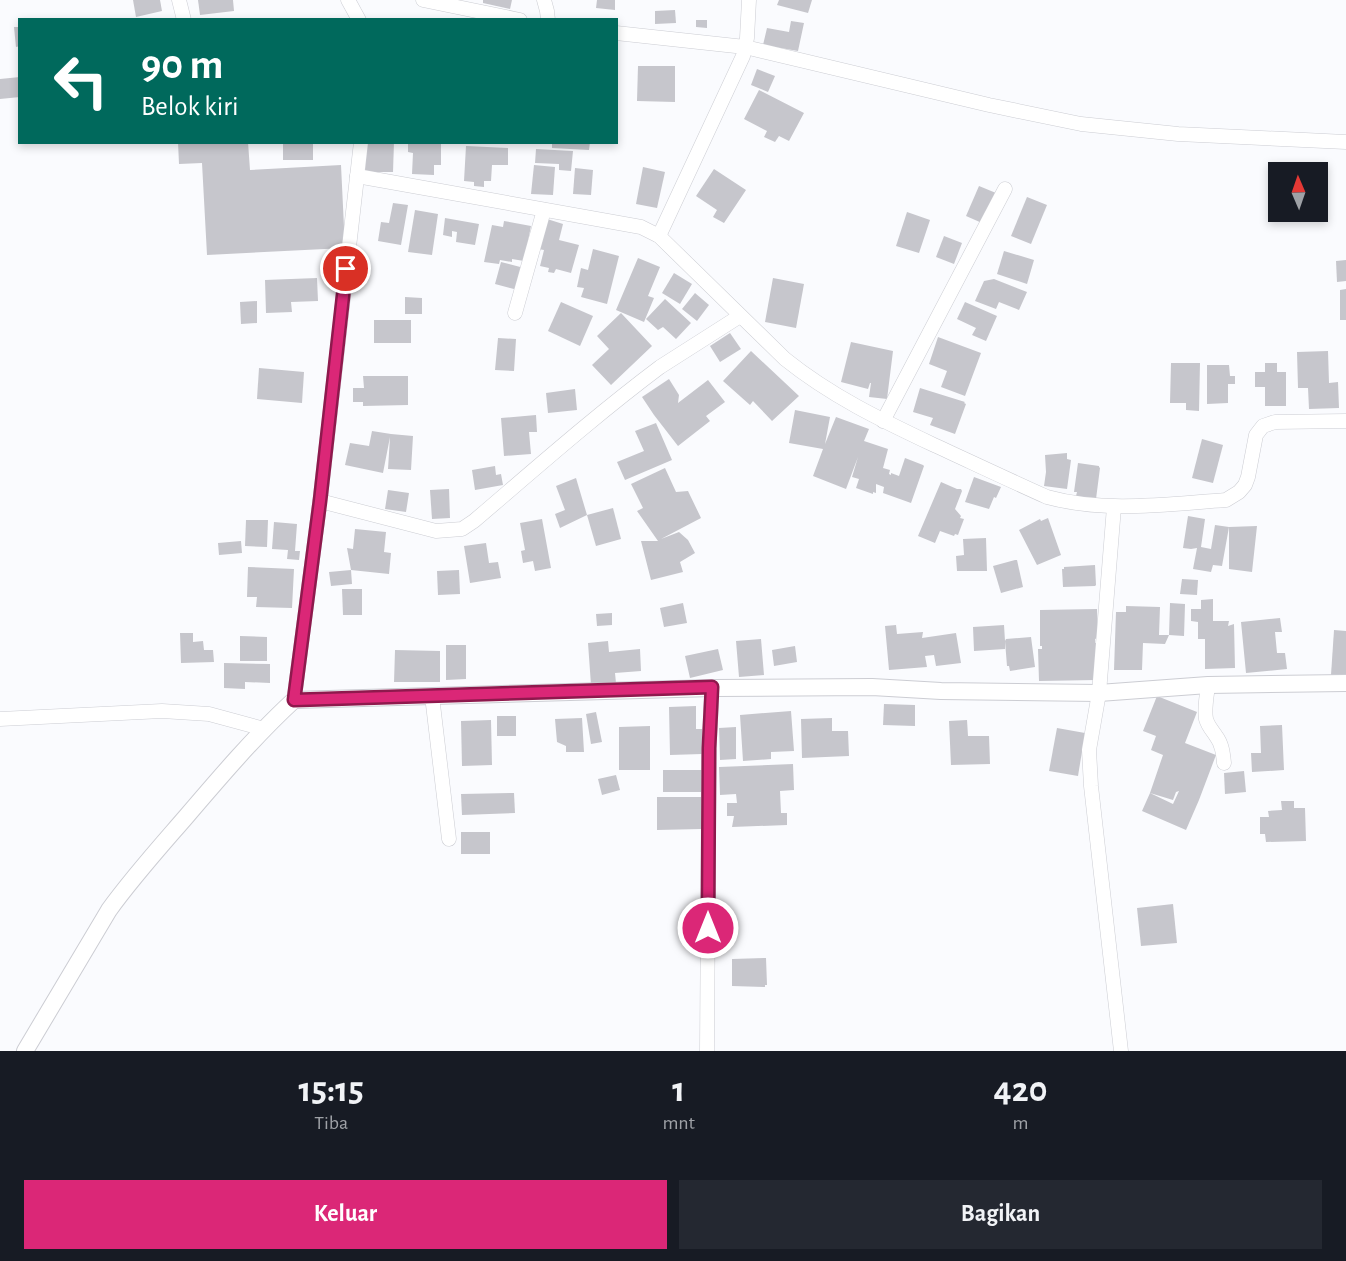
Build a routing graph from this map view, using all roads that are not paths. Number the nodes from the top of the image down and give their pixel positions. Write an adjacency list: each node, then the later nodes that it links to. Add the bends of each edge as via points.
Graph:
1 (179, 0): 6 (street)
2 (348, 0): 7 (street)
3 (423, 0): 8 (street)
4 (544, 0): 9 (street)
5 (749, 0): 11 (street)
6 (184, 18)
7 (357, 18)
8 (510, 18)
9 (548, 18)
10 (618, 33): 11 (street)
11 (745, 47): 12 (street, via 1081,124 1178,134); 17 (street)
12 (1346, 142)
13 (361, 144): 14 (street)
14 (357, 176): 16 (street); 22 (street)
15 (1005, 189): 20 (street)
16 (544, 210): 17 (street, via 641,227); 18 (street)
17 (659, 236): 19 (street)
18 (515, 313)
19 (740, 316): 20 (street, via 806,376); 22 (street, via 648,376 462,529 436,531)
20 (883, 421): 23 (street, via 1047,497)
21 (1346, 421): 23 (street, via 1275,422 1263,426 1256,435 1245,485 1226,500)
22 (320, 501): 29 (street)
23 (1114, 507): 27 (street)
24 (1346, 683): 25 (street)
25 (1208, 685): 27 (street); 32 (street, via 1207,722 1223,748)
26 (712, 687): 27 (street); 28 (street); 35 (street)
27 (1099, 693): 36 (street, via 1089,750 1090,786)
28 (432, 696): 29 (street); 33 (street)
29 (294, 700): 31 (street)
30 (0, 719): 31 (street, via 162,711 209,714)
31 (264, 729): 34 (street, via 116,900)
32 (1224, 763)
33 (448, 838)
34 (25, 1051)
35 (706, 1051)
36 (1121, 1051)

